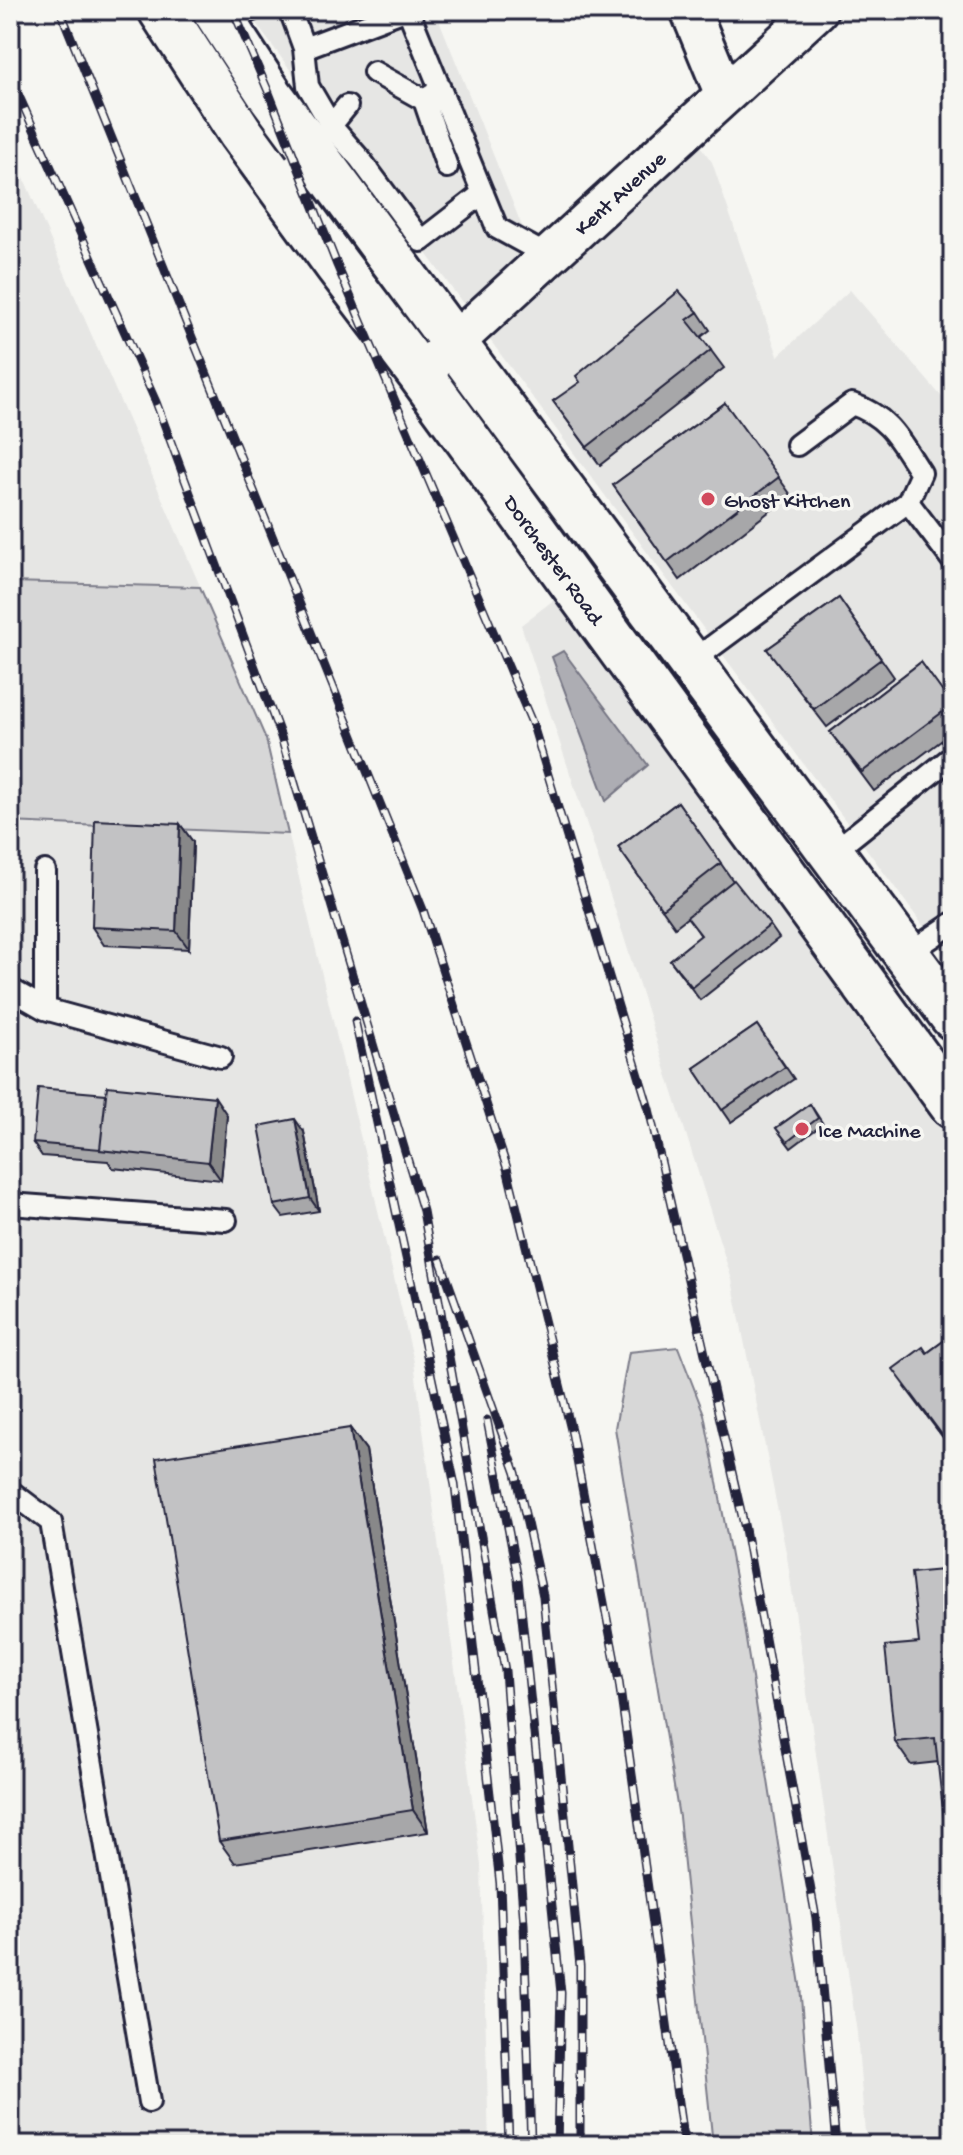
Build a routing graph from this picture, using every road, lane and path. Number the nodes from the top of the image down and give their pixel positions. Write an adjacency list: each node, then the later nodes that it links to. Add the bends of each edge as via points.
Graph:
1 (161, 10): 17 (main road, Dorchester Road)
2 (290, 10): 7 (lane)
3 (406, 10): 7 (lane); 9 (lane)
4 (690, 10): 10 (street)
5 (818, 10): 10 (street, Kent Avenue)
6 (230, 14): 13 (main road, via 269,93)
7 (304, 48): 13 (lane)
8 (374, 72): 9 (lane)
9 (432, 95): 12 (lane); 14 (lane); 15 (lane); 18 (lane)
10 (725, 95): 22 (street, Kent Avenue)
11 (347, 106): 13 (lane)
12 (398, 107)
13 (322, 138): 17 (lane); 19 (lane, via 366,150); 21 (main road)
14 (425, 139)
15 (447, 167)
16 (398, 175): 19 (lane)
17 (275, 180): 24 (main road, Dorchester Road)
18 (483, 193): 21 (lane); 22 (lane, via 497,228)
19 (387, 194): 21 (lane)
20 (420, 204): 21 (lane)
21 (408, 242): 23 (main road)
22 (548, 256): 23 (street, Kent Avenue)
23 (455, 341): 24 (street, Kent Avenue); 28 (main road)
24 (420, 374): 38 (main road, Dorchester Road)
25 (797, 445): 26 (lane, via 852,404 872,411 895,433 921,473)
26 (908, 502): 27 (lane); 28 (lane)
27 (953, 561)
28 (691, 662): 30 (main road)
29 (953, 756): 30 (lane)
30 (832, 853): 33 (main road)
31 (45, 871): 35 (lane)
32 (953, 923): 33 (lane)
33 (907, 954): 36 (main road)
34 (10, 989): 35 (lane)
35 (45, 1009): 37 (lane)
36 (953, 1017)
37 (221, 1057)
38 (953, 1106)
39 (10, 1204): 40 (lane)
40 (226, 1220)
41 (10, 1491): 42 (lane, via 51,1522)
42 (149, 2102)

